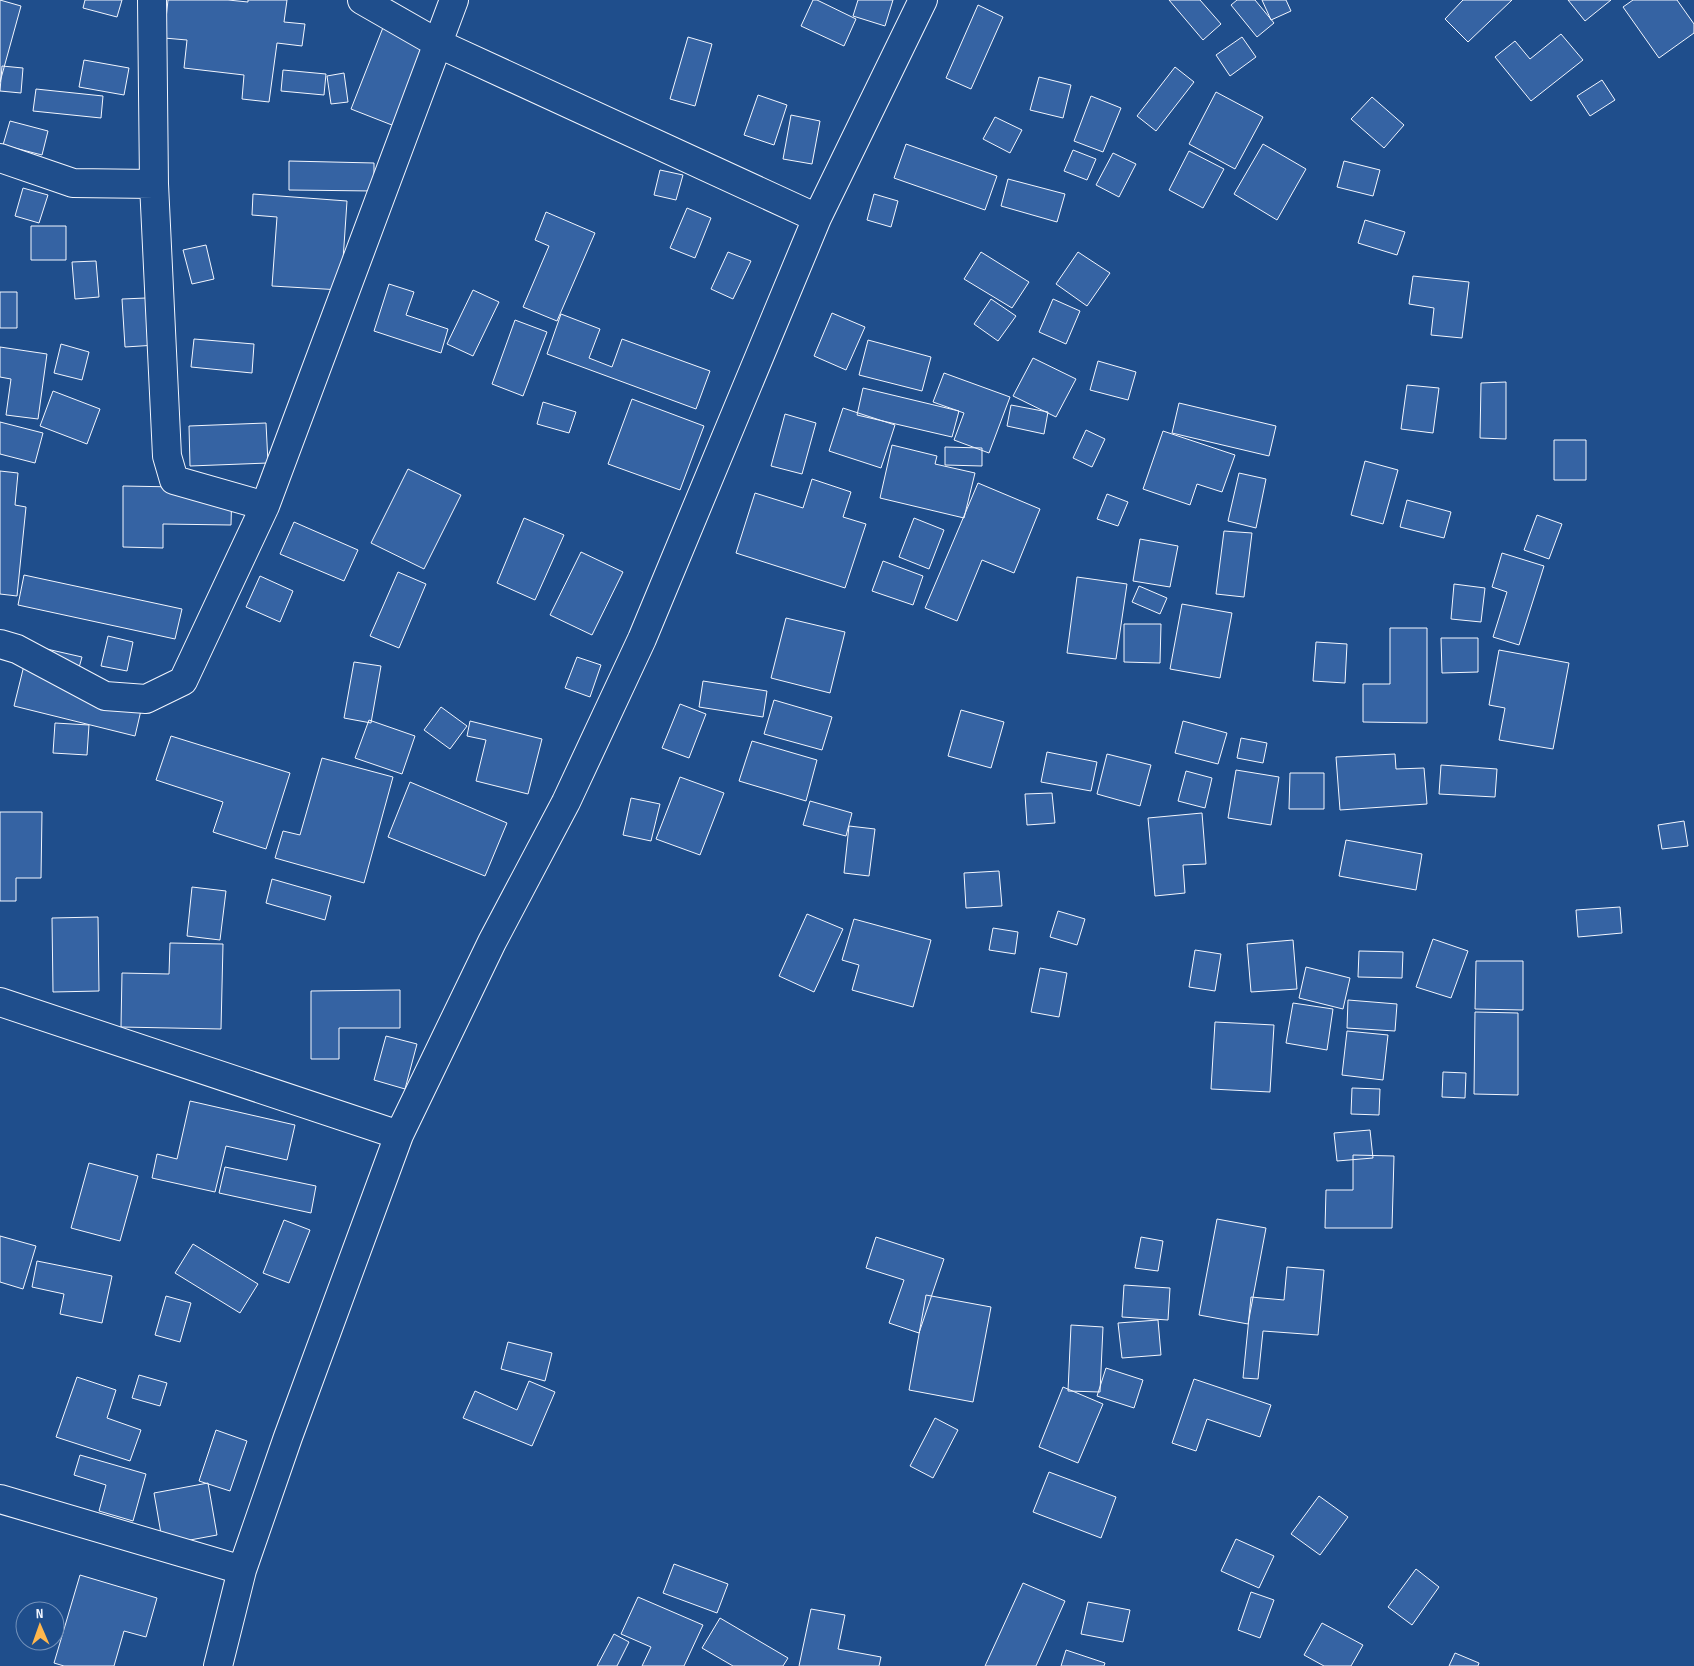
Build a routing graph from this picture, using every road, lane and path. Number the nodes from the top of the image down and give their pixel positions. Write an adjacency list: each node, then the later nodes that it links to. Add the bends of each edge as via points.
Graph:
1 (152, 0): 7 (street)
2 (362, 0): 5 (street)
3 (454, 0): 5 (street)
4 (923, 0): 8 (street)
5 (437, 42): 8 (street); 9 (street)
6 (0, 158): 7 (street, via 72,183)
7 (154, 184): 9 (street, via 168,456 174,480)
8 (817, 218): 12 (street, via 642,639 566,802 492,942)
9 (266, 506): 10 (street, via 183,681 146,699 105,696 17,649)
10 (0, 644)
11 (0, 1002): 12 (street)
12 (399, 1135): 14 (street)
13 (0, 1499): 14 (street)
14 (242, 1570): 15 (street)
15 (218, 1666)

